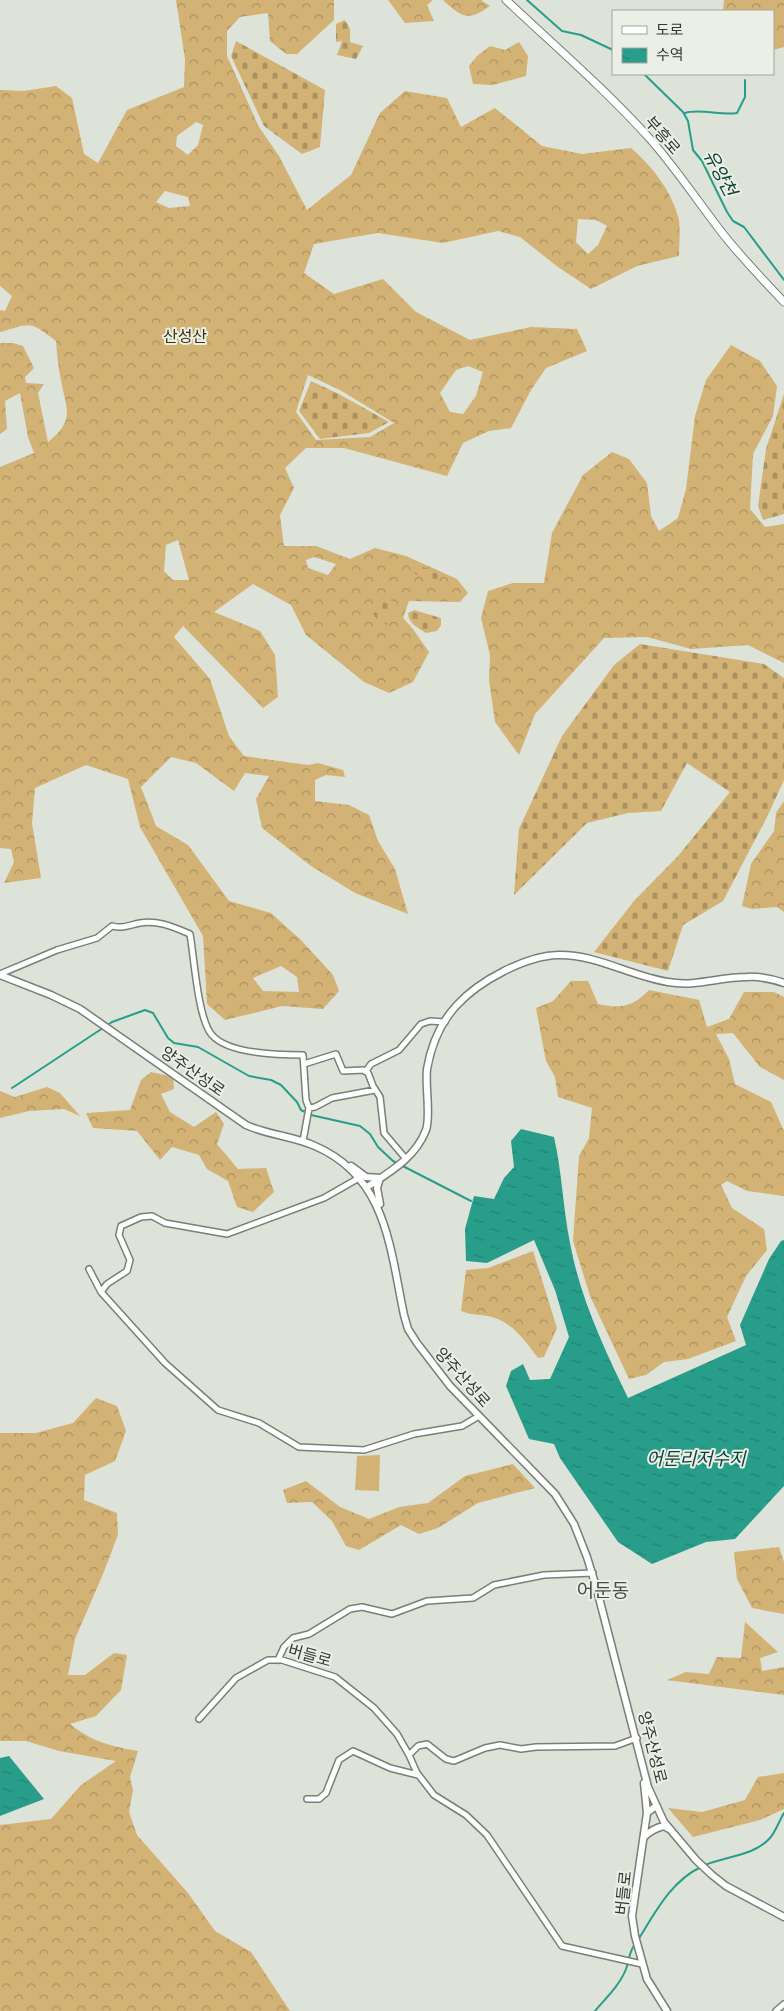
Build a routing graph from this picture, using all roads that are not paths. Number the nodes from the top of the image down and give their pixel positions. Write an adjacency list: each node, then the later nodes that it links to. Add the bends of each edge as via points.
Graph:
1 (506, 0): 2 (main road, 부흥로, via 595,82 652,141 750,266)
2 (784, 302)
3 (0, 974): 6 (street, via 57,950 97,938 112,926 121,928 162,922 190,934 202,1008 212,1036 237,1048 278,1055 303,1055); 10 (street, 양주산성로, via 80,1009 246,1125)
4 (784, 983): 5 (street, via 747,977 679,984 581,956 557,955 528,960 501,973 469,994)
5 (445, 1022): 7 (street, via 422,1024 399,1050 371,1064); 11 (street, via 432,1048 427,1070 427,1128)
6 (304, 1064): 7 (street, via 336,1054 343,1071); 9 (street)
7 (366, 1072): 8 (street)
8 (376, 1090): 9 (street, via 332,1098); 11 (street, via 380,1097 384,1132)
9 (308, 1109): 10 (street)
10 (304, 1141): 12 (street, 양주산성로)
11 (405, 1160): 14 (street)
12 (340, 1161): 13 (street, 양주산성로); 14 (street, via 366,1177)
13 (359, 1178): 15 (street, 양주산성로); 18 (street, via 324,1198 227,1234 165,1223 152,1216 141,1217 121,1226 119,1235 130,1260 127,1271)
14 (380, 1178): 15 (street); 16 (street, via 377,1192 386,1218)
15 (367, 1187): 16 (street, 양주산성로)
16 (384, 1223): 19 (street, 양주산성로, via 408,1329 450,1386)
17 (89, 1269): 18 (street)
18 (101, 1292): 19 (street, via 165,1363 218,1410 259,1423 299,1447 364,1450 414,1434 462,1426)
19 (479, 1416): 20 (street, 양주산성로, via 560,1501 577,1530)
20 (593, 1573): 21 (street, via 544,1575 494,1585 473,1598 427,1601 392,1614 362,1607 350,1610 309,1634 293,1638); 23 (street, 양주산성로)
21 (278, 1660): 22 (street, 버들로, via 268,1660 236,1678); 24 (street, 버들로, via 335,1677 374,1708 397,1734)
22 (198, 1719)
23 (636, 1738): 24 (street, via 614,1746 521,1749 500,1745 454,1761 446,1759 427,1744 418,1746); 25 (street, 양주산성로)
24 (409, 1755): 26 (street, 버들로)
25 (643, 1766): 28 (street, 양주산성로); 29 (street, 버들로)
26 (418, 1775): 27 (street, via 390,1768 353,1751 338,1760 326,1793 319,1799); 33 (street, 버들로, via 434,1795 466,1815 487,1835 562,1946)
27 (307, 1799)
28 (656, 1806): 29 (street); 30 (street, 양주산성로)
29 (647, 1813): 31 (street, 버들로)
30 (670, 1830): 31 (street, via 658,1827); 32 (street, 양주산성로, via 696,1860 726,1886)
31 (644, 1837): 33 (street, 버들로, via 633,1908 634,1936)
32 (784, 1917)
33 (642, 1964): 35 (street, 버들로, via 646,1979)
34 (784, 2004): 36 (street)
35 (667, 2011)
36 (776, 2011)

